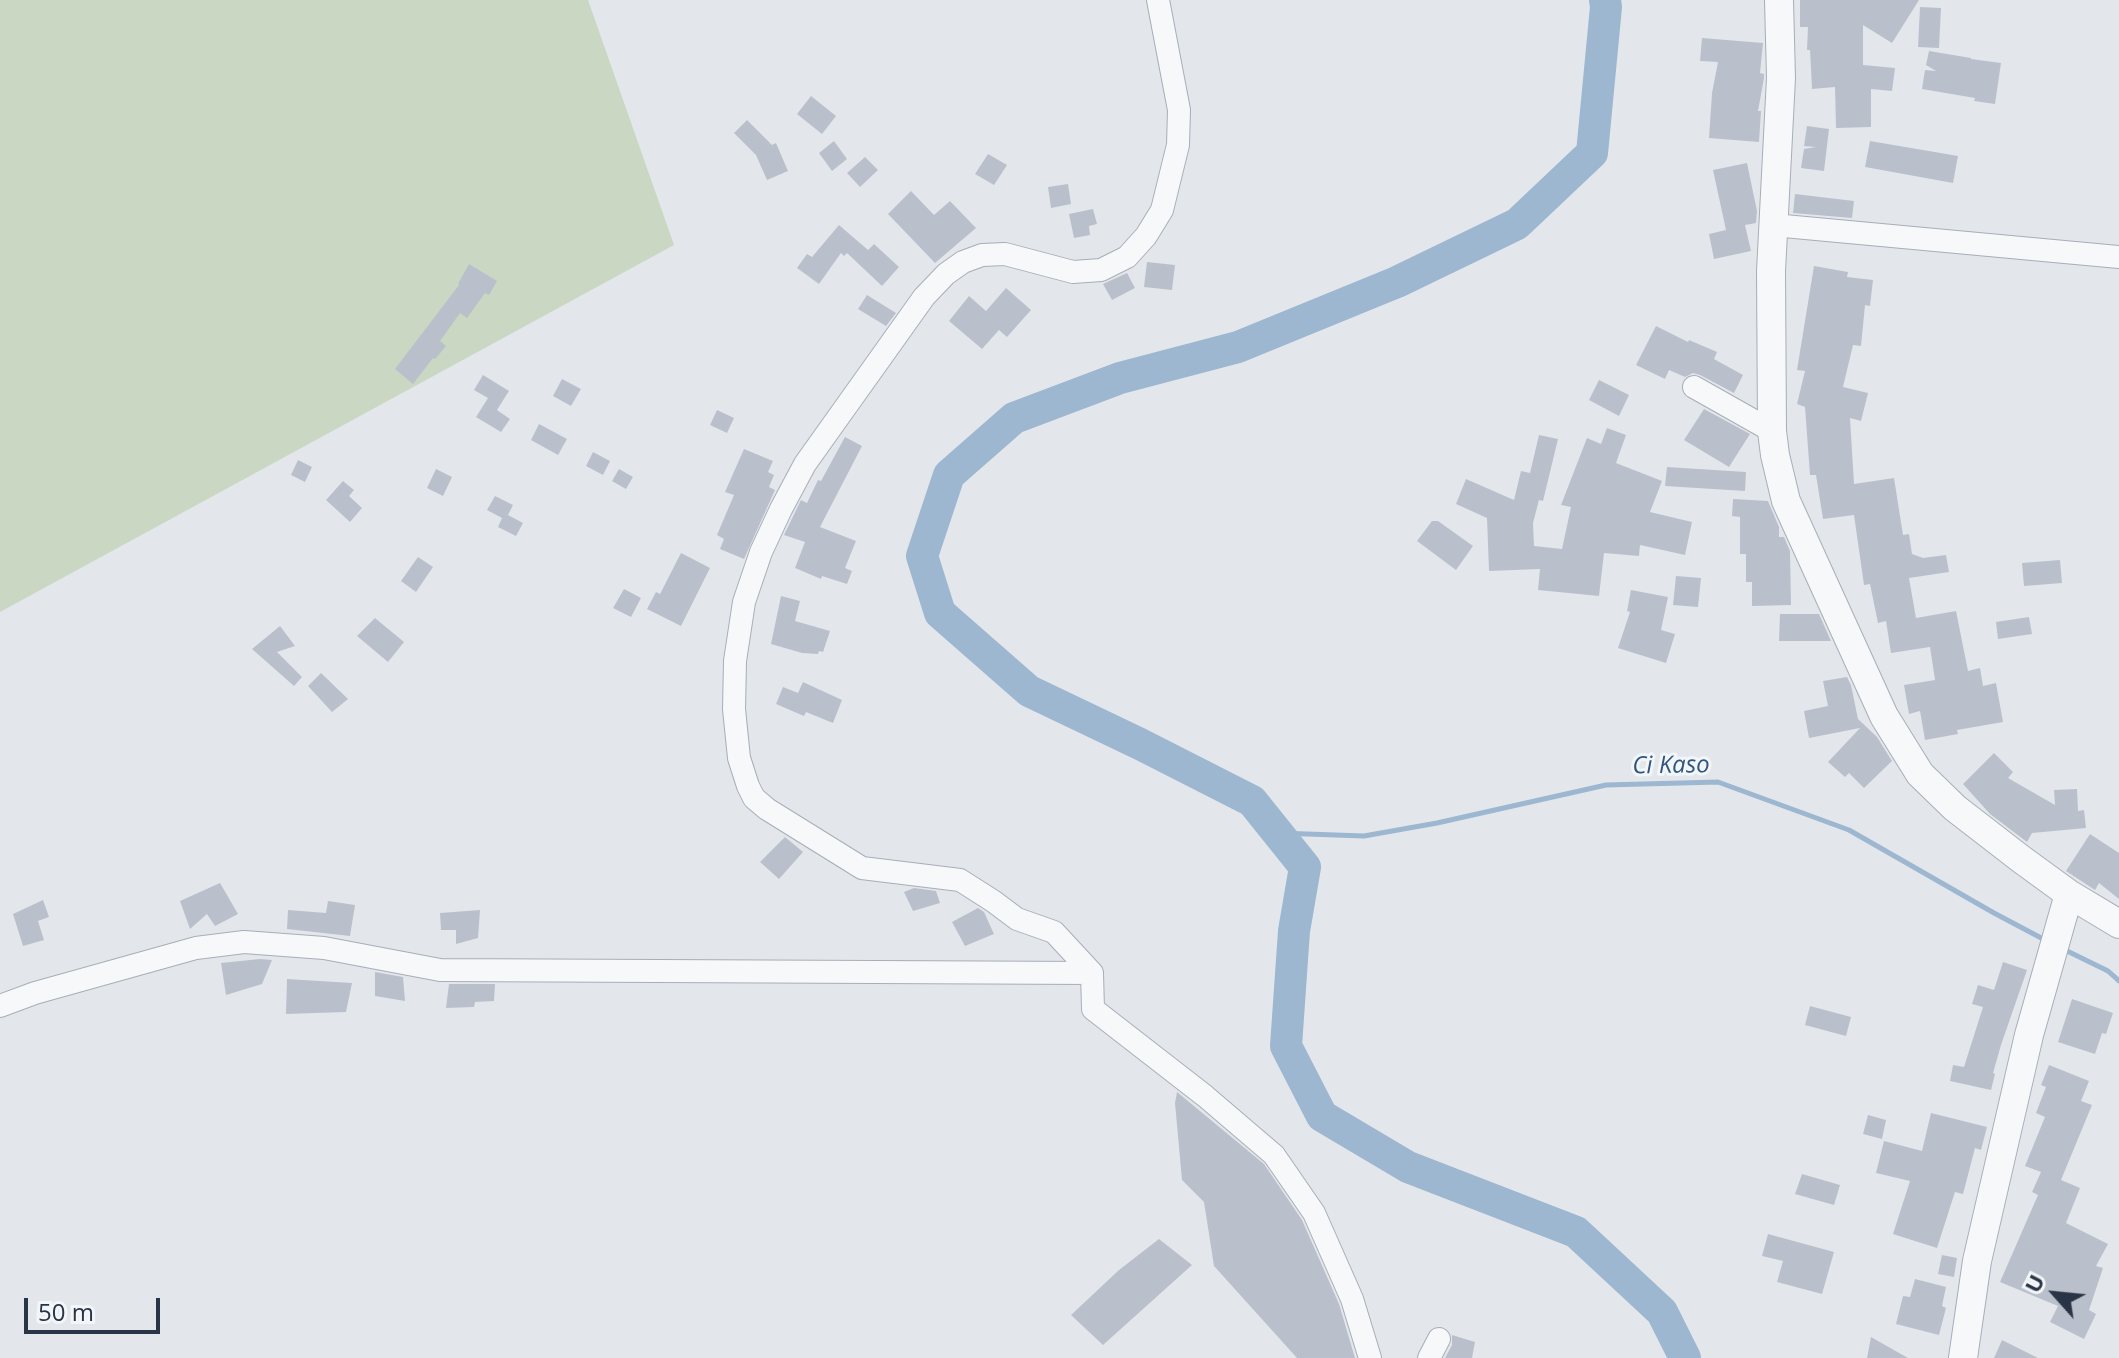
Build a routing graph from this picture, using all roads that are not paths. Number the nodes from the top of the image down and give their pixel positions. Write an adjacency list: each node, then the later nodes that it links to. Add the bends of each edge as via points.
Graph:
1 (1158, 0): 9 (street, via 1179,110 1178,145 1162,210 1146,236 1127,257 1101,270 1073,272 1005,254 982,255 946,274 805,464 761,552 744,602 735,661 739,758 754,798 867,870 960,880 1017,919 1054,932)
2 (1779, 0): 3 (street, via 1781,78)
3 (1773, 225): 4 (street); 6 (street)
4 (2119, 257)
5 (1694, 387): 6 (street)
6 (1772, 431): 7 (street, via 1786,501 1884,716 1920,774 1955,808)
7 (2069, 894): 8 (street); 12 (street, via 2029,1035 1977,1261)
8 (2119, 924)
9 (1092, 973): 10 (street, via 440,970 324,948 244,942 196,948); 11 (street, via 1093,1009 1274,1155 1314,1213 1352,1299)
10 (0, 1006)
11 (1370, 1358)
12 (1963, 1358)

